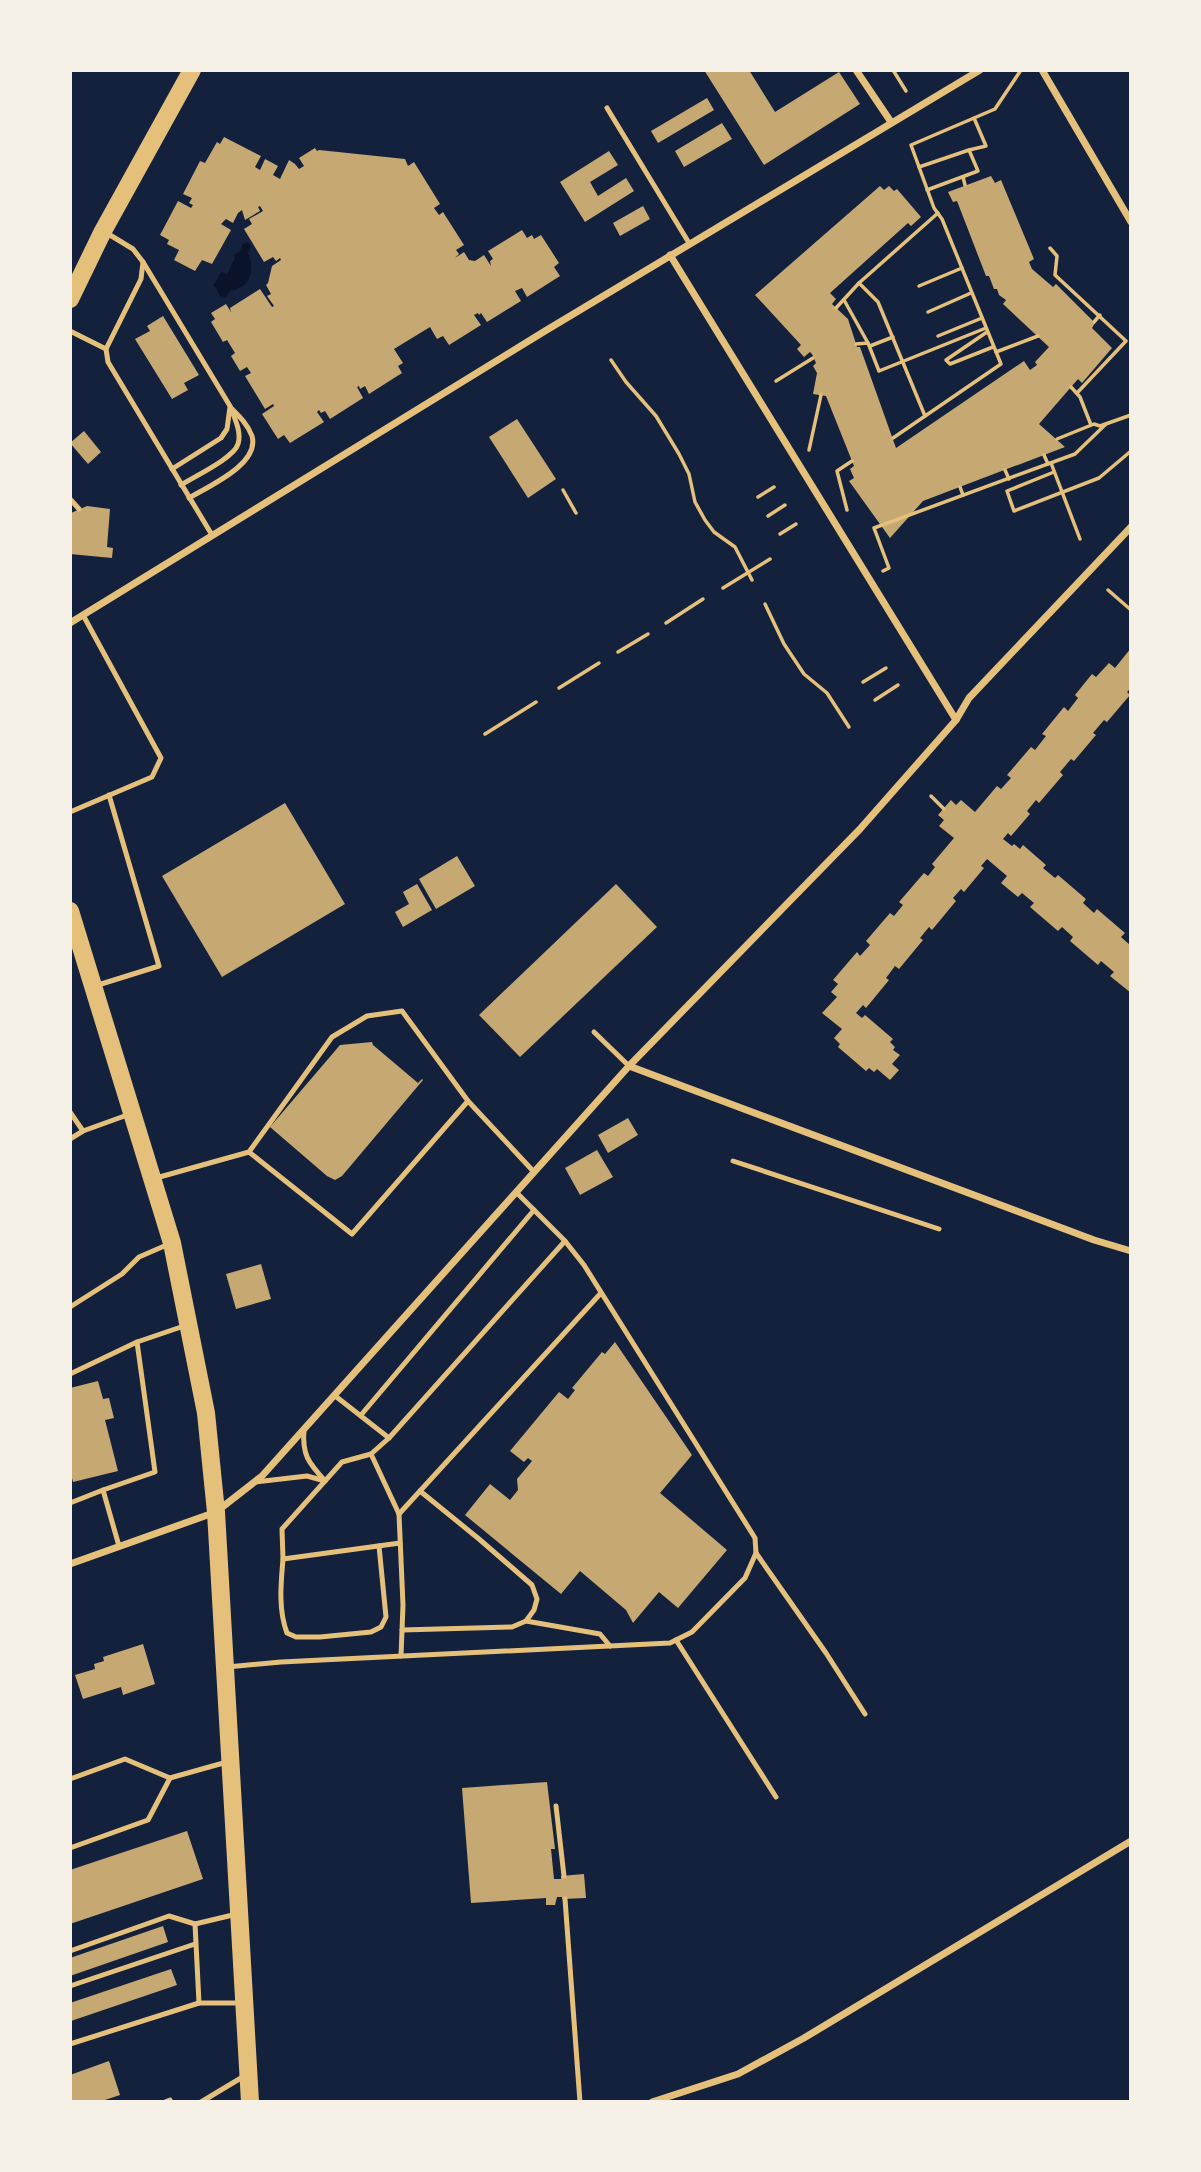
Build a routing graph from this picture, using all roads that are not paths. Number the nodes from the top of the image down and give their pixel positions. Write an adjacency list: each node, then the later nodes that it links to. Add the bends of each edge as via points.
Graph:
1 (192, 70): 8 (main road)
2 (856, 70): 6 (street)
3 (980, 70): 6 (street)
4 (1042, 70): 7 (street)
5 (607, 108): 9 (lane)
6 (891, 122): 9 (street)
7 (1131, 222)
8 (103, 230): 11 (lane, via 134,249); 12 (main road)
9 (689, 243): 10 (street)
10 (670, 255): 22 (street); 25 (street)
11 (143, 262): 14 (lane, via 141,279); 15 (lane)
12 (70, 299)
13 (70, 331): 14 (lane)
14 (106, 349): 16 (lane, via 108,362)
15 (230, 406): 16 (lane, via 221,438); 17 (lane, via 239,443 232,453); 18 (lane, via 250,431 252,450 238,468)
16 (172, 469): 17 (lane)
17 (181, 485): 18 (lane)
18 (189, 498): 22 (lane)
19 (70, 499): 20 (lane)
20 (79, 509)
21 (1131, 527): 25 (street, via 969,698)
22 (212, 535): 23 (street)
23 (83, 615): 24 (street); 26 (lane, via 160,758 152,777)
24 (70, 623)
25 (956, 720): 31 (street, via 860,829)
26 (109, 795): 27 (lane); 29 (lane, via 159,966)
27 (70, 812)
28 (70, 911): 29 (main road)
29 (93, 986): 34 (main road)
30 (594, 1032): 31 (lane)
31 (629, 1066): 39 (street); 46 (street)
32 (468, 1101): 37 (lane, via 352,1234); 37 (lane, via 402,1011 368,1016 332,1037); 39 (lane)
33 (70, 1112): 35 (lane)
34 (133, 1113): 35 (lane); 40 (main road)
35 (83, 1131): 36 (lane)
36 (70, 1139)
37 (249, 1152): 40 (lane)
38 (733, 1161): 43 (lane)
39 (534, 1172): 41 (street)
40 (153, 1179): 45 (main road)
41 (516, 1192): 42 (lane); 52 (street)
42 (534, 1210): 44 (lane); 53 (lane)
43 (939, 1228)
44 (565, 1241): 47 (lane); 55 (lane)
45 (172, 1242): 48 (lane, via 139,1257); 49 (main road)
46 (1131, 1251)
47 (601, 1293): 60 (lane); 67 (lane, via 755,1538)
48 (70, 1307)
49 (189, 1325): 50 (lane); 62 (main road, via 206,1413)
50 (136, 1342): 51 (lane); 59 (lane, via 155,1472)
51 (70, 1374)
52 (334, 1395): 53 (lane); 54 (street)
53 (361, 1415): 55 (lane)
54 (304, 1429): 57 (lane, via 303,1447); 58 (street)
55 (389, 1438): 56 (lane)
56 (371, 1454): 57 (lane, via 342,1462); 63 (lane)
57 (325, 1481): 58 (lane, via 307,1476); 68 (lane, via 282,1529)
58 (254, 1482): 62 (street)
59 (103, 1490): 61 (lane); 65 (lane)
60 (420, 1492): 63 (lane); 70 (lane, via 532,1585 537,1599)
61 (70, 1503)
62 (216, 1512): 65 (street); 75 (main road)
63 (399, 1514): 64 (lane)
64 (400, 1543): 66 (lane); 71 (lane)
65 (119, 1546): 69 (street)
66 (379, 1546): 68 (lane); 68 (lane, via 386,1617 371,1632 320,1637 287,1633 281,1604)
67 (756, 1553): 72 (lane, via 745,1578 692,1632); 76 (lane)
68 (283, 1559)
69 (70, 1564)
70 (526, 1621): 71 (lane, via 512,1627); 73 (lane, via 600,1634)
71 (402, 1630): 74 (lane)
72 (676, 1640): 73 (lane); 80 (lane)
73 (610, 1646): 74 (lane)
74 (401, 1656): 75 (lane)
75 (225, 1668): 77 (main road)
76 (865, 1714)
77 (230, 1761): 78 (lane); 86 (main road)
78 (170, 1778): 79 (lane, via 125,1759); 83 (lane, via 148,1820)
79 (70, 1779)
80 (776, 1797)
81 (556, 1807): 84 (lane)
82 (1131, 1841): 100 (street, via 738,2074)
83 (70, 1848)
84 (564, 1876)
85 (565, 1899): 99 (lane)
86 (239, 1913): 87 (lane); 92 (main road)
87 (195, 1924): 88 (lane); 89 (lane, via 169,1916)
88 (195, 1944): 90 (lane); 91 (lane)
89 (70, 1951)
90 (70, 1986)
91 (199, 2003): 92 (lane); 93 (lane)
92 (245, 2003): 94 (main road)
93 (70, 2044)
94 (249, 2074): 97 (lane); 98 (main road)
95 (165, 2102): 96 (lane)
96 (171, 2102)
97 (201, 2102)
98 (250, 2102)
99 (580, 2102)
100 (652, 2102)

